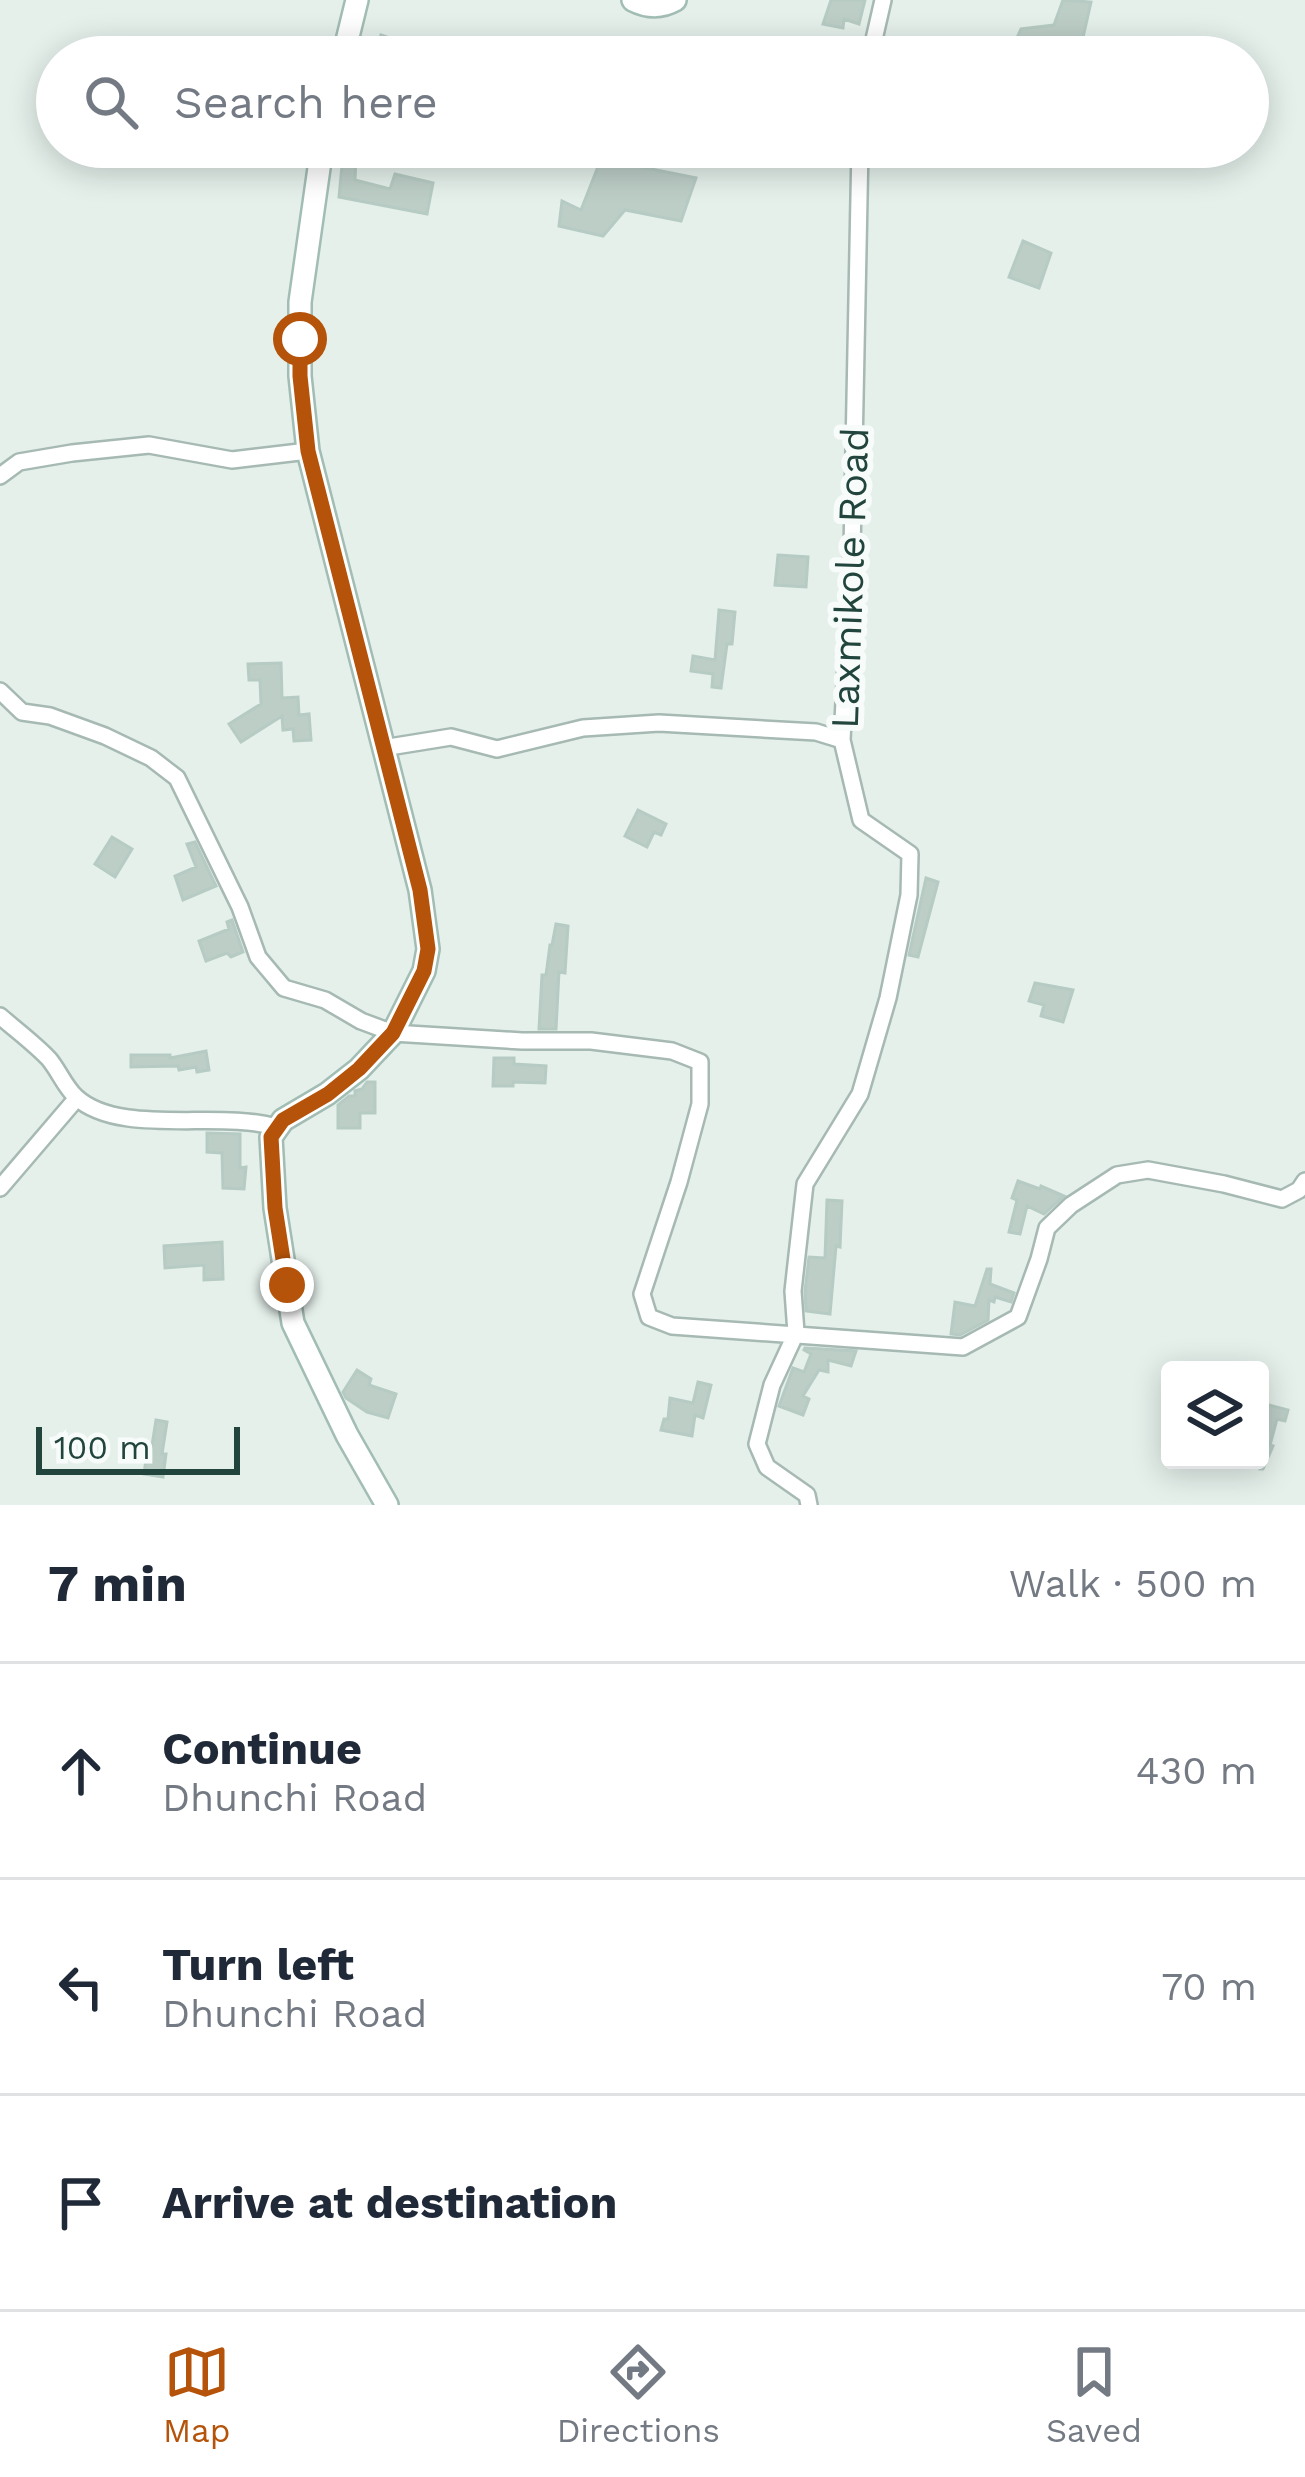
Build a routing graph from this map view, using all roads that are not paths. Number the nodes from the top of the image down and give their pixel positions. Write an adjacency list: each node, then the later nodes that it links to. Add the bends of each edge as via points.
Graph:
1 (356, 0): 5 (street)
2 (633, 0): 3 (street)
3 (675, 0)
4 (883, 0): 6 (street)
5 (348, 36)
6 (875, 36)
7 (319, 168): 9 (street, via 300,302)
8 (860, 168): 12 (street, Laxmikole Road)
9 (308, 451): 10 (street, via 232,460 149,445 20,462); 13 (street)
10 (0, 476)
11 (0, 691): 15 (street, via 22,712 105,736 177,778 259,957 284,988)
12 (842, 740): 13 (street, via 659,723 583,728 497,749 451,737); 20 (street, Laxmikole Road, via 861,820 910,854 909,895 860,1094 805,1184)
13 (383, 748): 15 (street, via 428,949)
14 (0, 1016): 16 (street, via 49,1059)
15 (393, 1033): 17 (street, via 328,1094); 20 (street, via 591,1041 700,1062 700,1104 642,1294 649,1317)
16 (77, 1098): 17 (street, via 157,1121); 19 (street)
17 (275, 1127): 21 (street, via 275,1208 293,1323)
18 (1305, 1181): 20 (street, via 1282,1199 1148,1170 1117,1175 1047,1228 1018,1317 962,1347)
19 (0, 1188)
20 (796, 1333): 22 (street, Laxmikole Road, via 757,1444 767,1467 807,1495)
21 (387, 1505)
22 (809, 1505)

